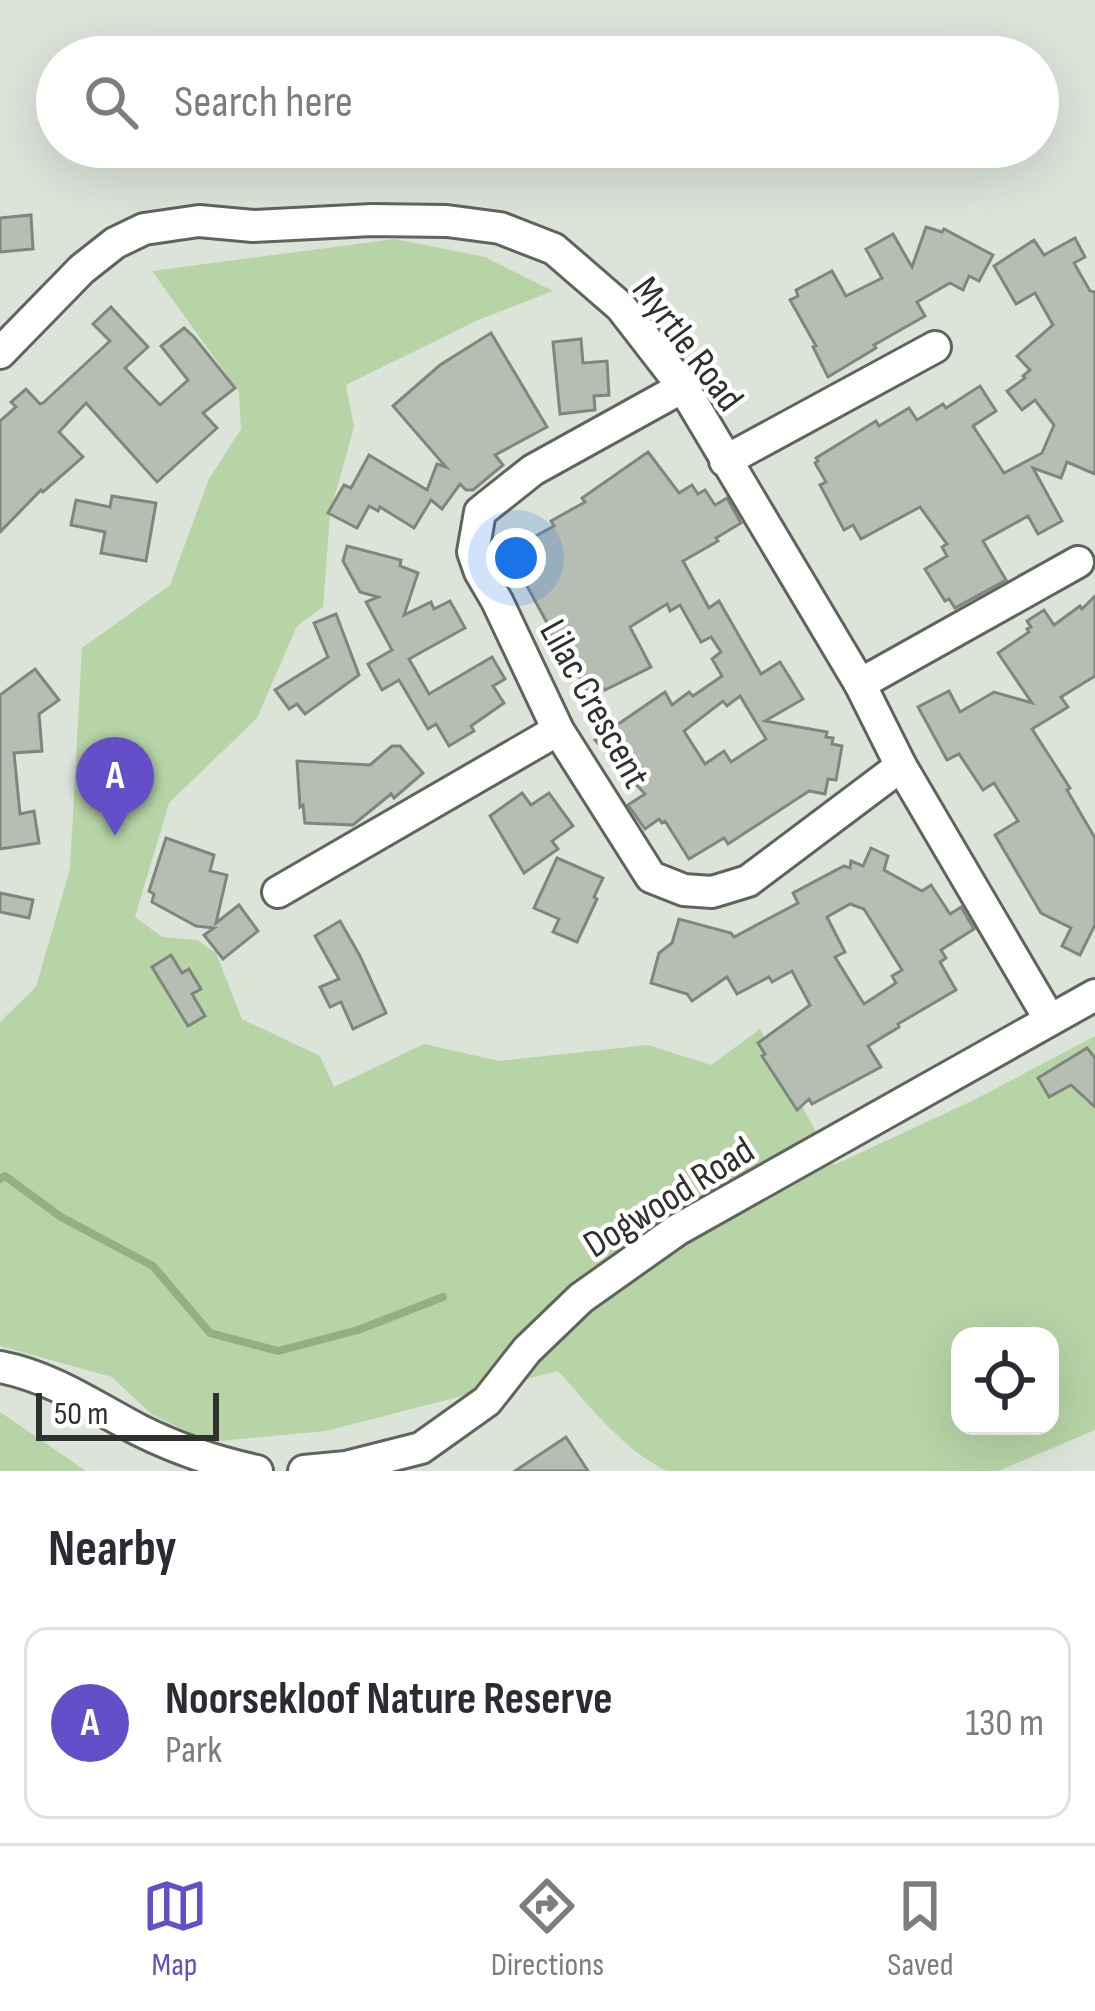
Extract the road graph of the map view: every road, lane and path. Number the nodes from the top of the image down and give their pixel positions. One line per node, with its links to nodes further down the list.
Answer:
1 (935, 347): 4 (street, Myrtle Road)
2 (0, 353): 3 (street, Myrtle Road)
3 (683, 387): 4 (street, Myrtle Road); 7 (street, Lilac Crescent)
4 (725, 461): 6 (street, Myrtle Road)
5 (1078, 562): 6 (street)
6 (860, 684): 8 (street, Myrtle Road)
7 (558, 730): 8 (street, Lilac Crescent); 9 (street)
8 (901, 766): 11 (street, Myrtle Road)
9 (278, 892)
10 (1095, 995): 11 (street, Dogwood Road)
11 (1049, 1020): 13 (street, Dogwood Road)
12 (0, 1367): 14 (street)
13 (426, 1460): 15 (street, Dogwood Road)
14 (257, 1471)
15 (304, 1471)

